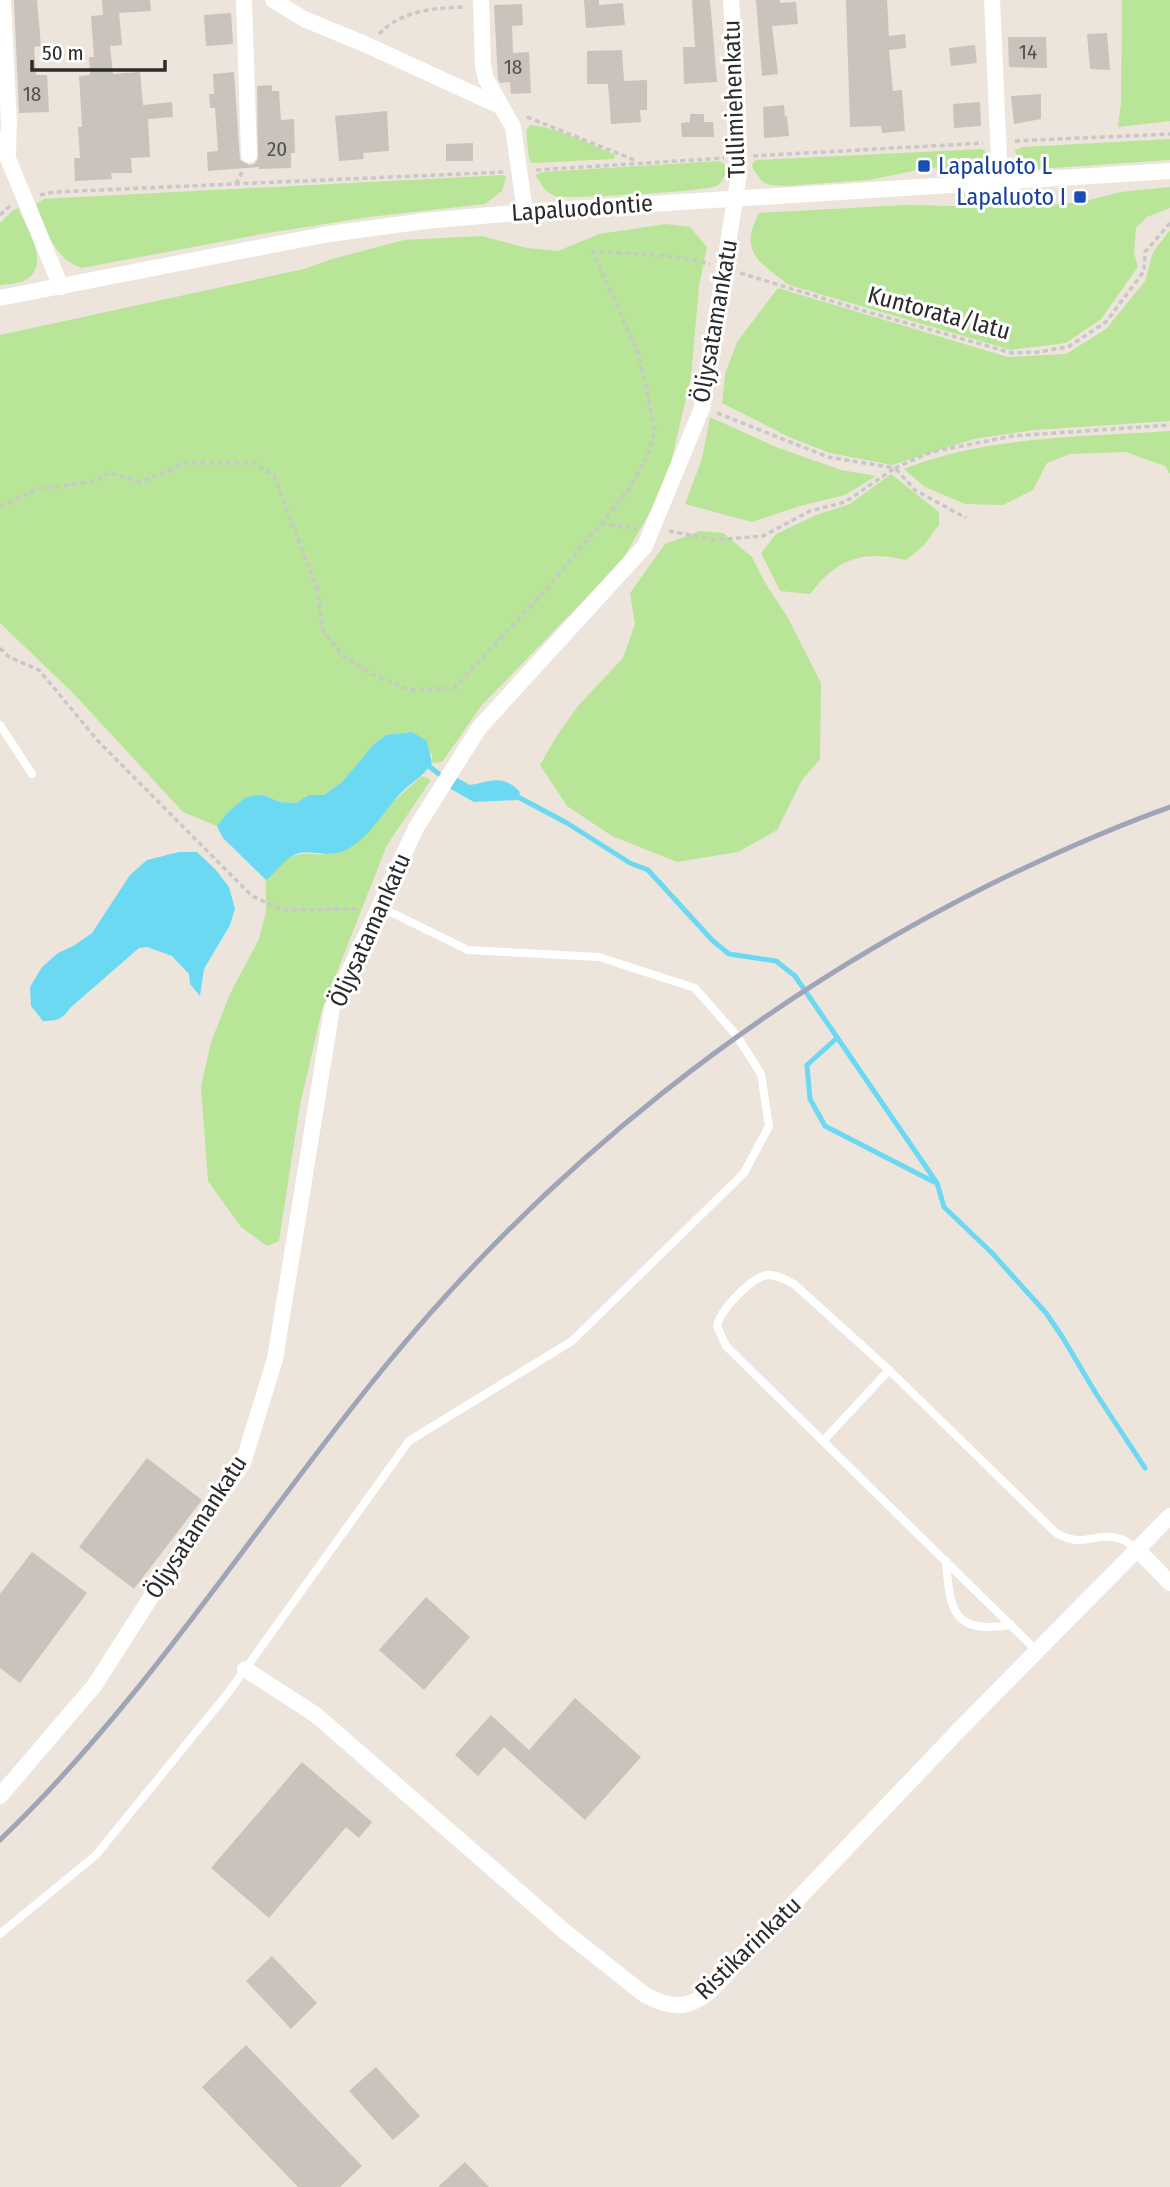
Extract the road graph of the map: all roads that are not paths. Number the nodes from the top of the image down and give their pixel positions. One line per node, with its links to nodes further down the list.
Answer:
1 (3, 0): 10 (street)
2 (244, 0): 9 (street)
3 (272, 0): 7 (street)
4 (731, 0): 13 (street, Tullimiehenkatu)
5 (992, 0): 12 (street)
6 (481, 3): 7 (street)
7 (502, 107): 14 (street)
8 (0, 139): 10 (street)
9 (248, 155)
10 (4, 162): 15 (street)
11 (1170, 171): 12 (street, Lapaluodontie)
12 (1000, 182): 13 (street, Lapaluodontie)
13 (736, 198): 14 (street, Lapaluodontie); 19 (street, Öljysatamankatu)
14 (524, 212): 15 (street, Lapaluodontie)
15 (61, 287): 16 (street, Lapaluodontie)
16 (0, 298)
17 (0, 725): 18 (lane)
18 (32, 774)
19 (380, 907): 28 (lane); 29 (street, Öljysatamankatu)
20 (889, 1370): 21 (lane); 21 (lane); 23 (lane)
21 (823, 1441): 24 (lane)
22 (1170, 1517): 23 (street, Ristikarinkatu)
23 (1137, 1549): 25 (street); 27 (street, Ristikarinkatu)
24 (946, 1561): 26 (lane); 26 (lane)
25 (1170, 1583)
26 (1011, 1625): 27 (lane)
27 (1037, 1651): 28 (street, Ristikarinkatu)
28 (245, 1669): 30 (lane)
29 (0, 1796)
30 (0, 1934)

